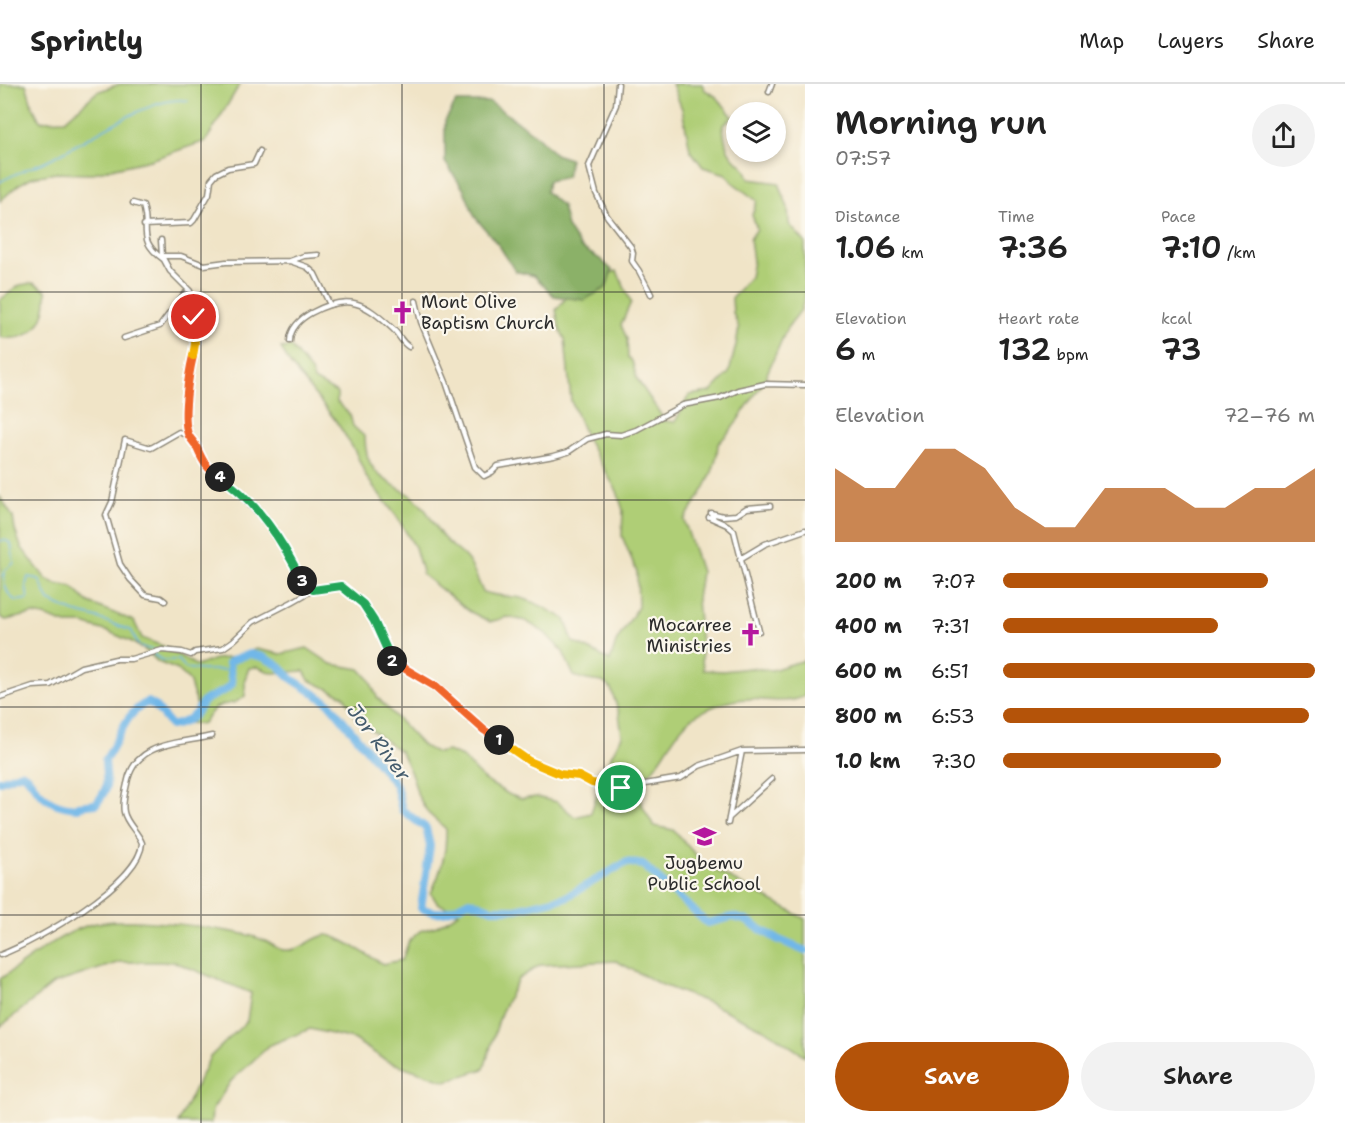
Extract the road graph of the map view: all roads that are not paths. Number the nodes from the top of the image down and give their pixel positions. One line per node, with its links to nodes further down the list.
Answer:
1 (618, 84): 13 (street)
2 (772, 84): 3 (street)
3 (770, 92)
4 (260, 151): 6 (street)
5 (133, 203): 6 (street)
6 (144, 225): 10 (street)
7 (161, 240): 9 (street)
8 (318, 255): 11 (street)
9 (162, 256): 10 (street); 11 (street)
10 (165, 261): 12 (street)
11 (290, 261): 15 (street)
12 (190, 291): 16 (street); 20 (street)
13 (651, 294)
14 (416, 300): 19 (street)
15 (330, 305): 17 (street); 18 (street)
16 (124, 338)
17 (290, 342)
18 (409, 347)
19 (805, 386)
20 (189, 436): 24 (street); 25 (street)
21 (770, 506): 23 (street)
22 (805, 530): 23 (street)
23 (740, 559): 26 (street)
24 (313, 590): 27 (street); 30 (street)
25 (165, 601)
26 (759, 632)
27 (0, 697)
28 (212, 736): 32 (street)
29 (805, 750): 30 (street)
30 (742, 752): 31 (street)
31 (772, 779)
32 (0, 955)

